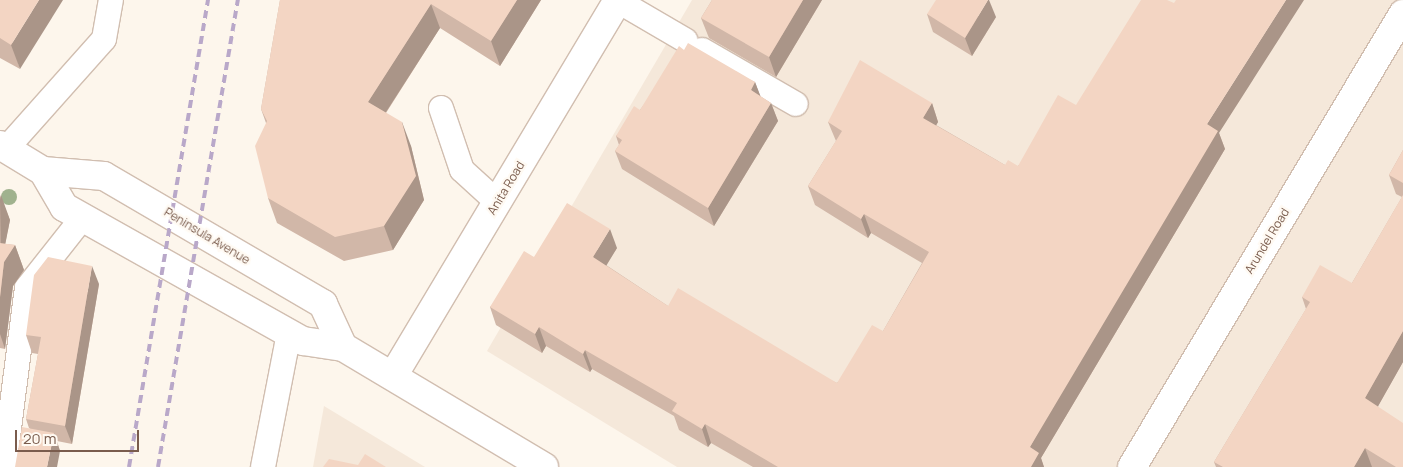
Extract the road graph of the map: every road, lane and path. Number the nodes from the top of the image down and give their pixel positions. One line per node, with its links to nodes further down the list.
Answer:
1 (111, 0): 6 (lane)
2 (618, 0): 4 (lane); 8 (main road, Anita Road)
3 (1403, 14): 16 (main road, Arundel Road)
4 (796, 104)
5 (441, 108): 8 (lane)
6 (3, 147): 7 (main road, Peninsula Avenue)
7 (43, 171): 9 (main road, Peninsula Avenue); 11 (main road, Peninsula Avenue)
8 (497, 202): 12 (main road, Anita Road)
9 (83, 218): 10 (main road, Peninsula Avenue); 13 (lane)
10 (289, 333): 11 (main road, Peninsula Avenue); 14 (lane)
11 (343, 347): 12 (main road, Peninsula Avenue)
12 (393, 376): 15 (main road, Peninsula Avenue)
13 (4, 467)
14 (263, 467)
15 (544, 467)
16 (1132, 467)

